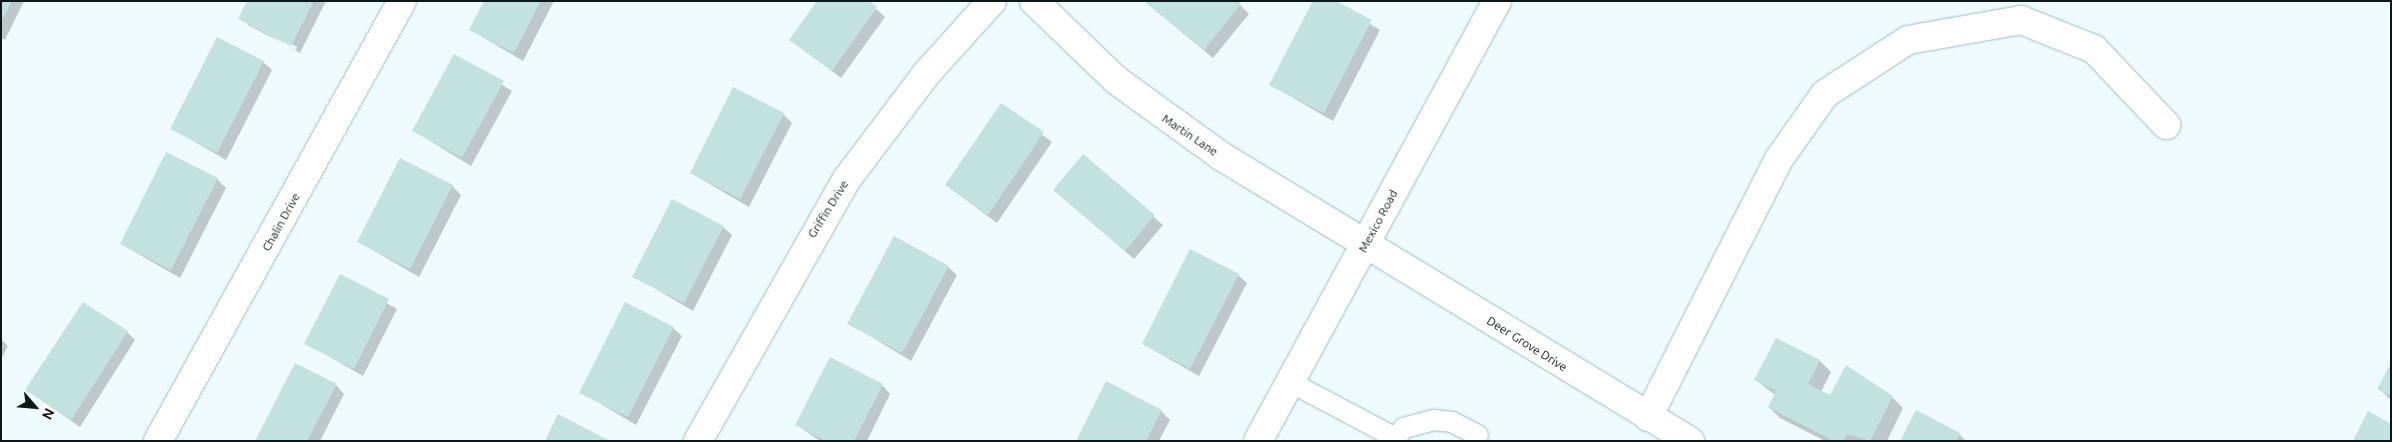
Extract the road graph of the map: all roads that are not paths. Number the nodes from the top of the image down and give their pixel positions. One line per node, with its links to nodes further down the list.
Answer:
1 (402, 1): 11 (street, Chalin Drive)
2 (992, 1): 12 (street, Griffin Drive)
3 (1034, 1): 6 (street, Martin Lane)
4 (1496, 1): 6 (street, Mexico Road)
5 (2166, 125): 8 (street)
6 (1366, 243): 7 (street, Mexico Road); 8 (street, Deer Grove Drive)
7 (1290, 382): 10 (lane); 13 (street, Mexico Road)
8 (1648, 417): 14 (street, Deer Grove Drive)
9 (1478, 435): 10 (lane)
10 (1394, 439)
11 (158, 441)
12 (698, 441)
13 (1258, 441)
14 (1690, 441)

